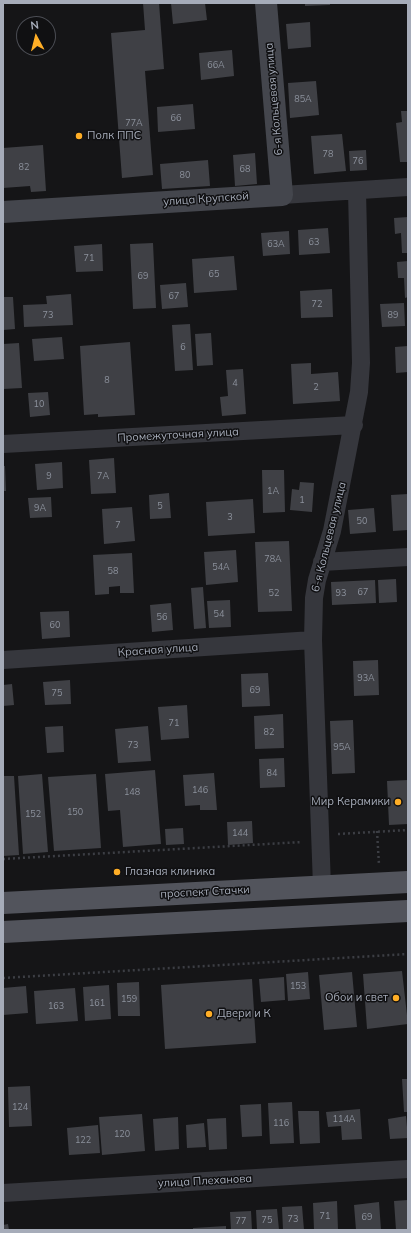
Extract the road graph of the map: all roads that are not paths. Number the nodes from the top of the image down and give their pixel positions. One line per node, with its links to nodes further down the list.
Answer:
1 (266, 3): 4 (street, 6-я Кольцевая улица)
2 (408, 187): 3 (street, улица Крупской)
3 (358, 190): 4 (street, улица Крупской); 6 (street, 6-я Кольцевая улица)
4 (282, 195): 5 (street, улица Крупской)
5 (3, 212)
6 (354, 426): 7 (street, Промежуточная улица); 9 (street, 6-я Кольцевая улица)
7 (3, 444)
8 (408, 558): 9 (street)
9 (322, 562): 10 (street, 6-я Кольцевая улица)
10 (313, 640): 11 (street, Красная улица); 13 (street, 6-я Кольцевая улица)
11 (3, 660)
12 (408, 882): 13 (main road, проспект Стачки)
13 (322, 886): 14 (main road, проспект Стачки)
14 (3, 903)
15 (408, 911): 16 (main road)
16 (3, 932)
17 (408, 1170): 18 (street, улица Плеханова)
18 (3, 1193)

